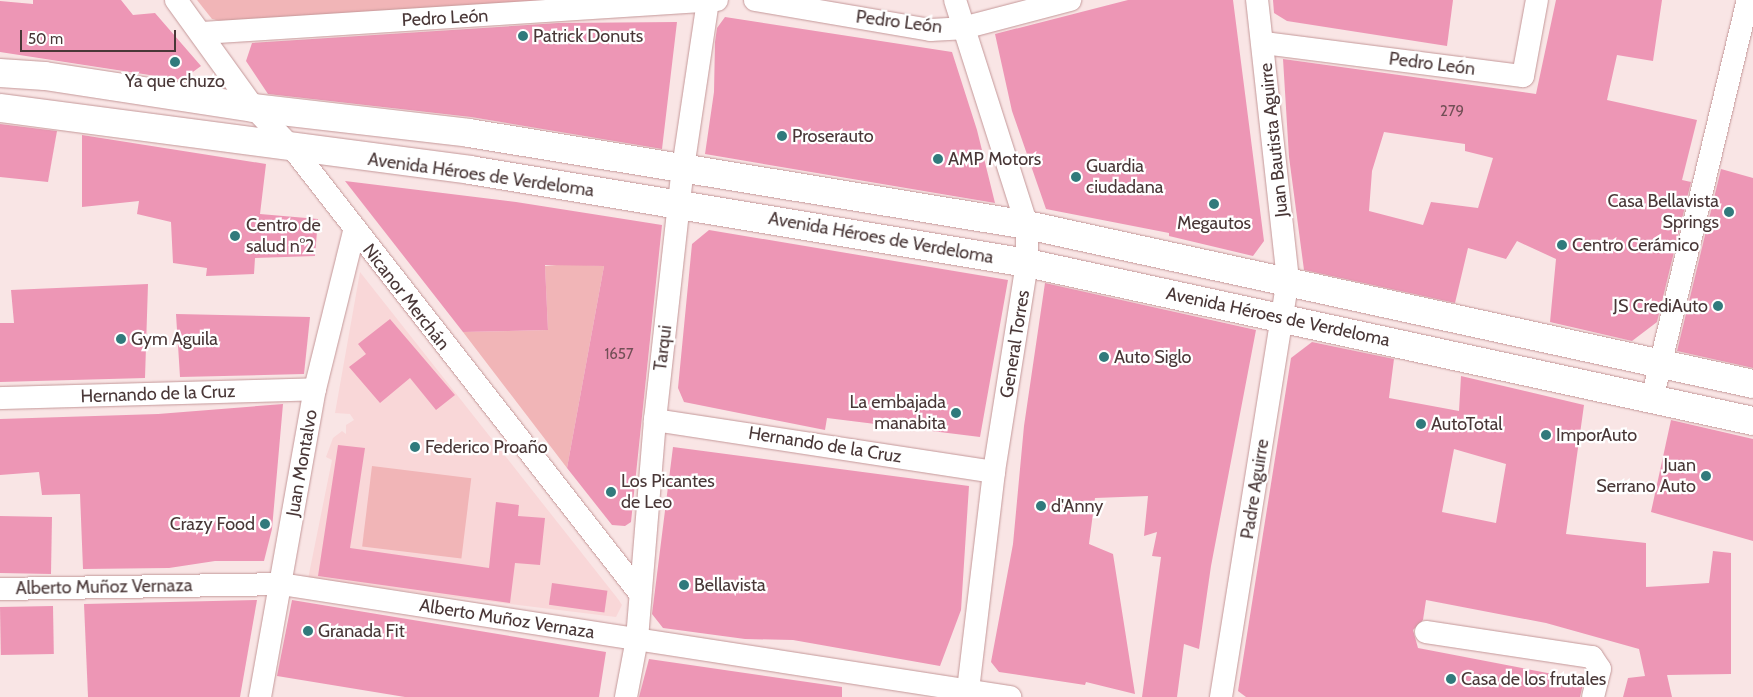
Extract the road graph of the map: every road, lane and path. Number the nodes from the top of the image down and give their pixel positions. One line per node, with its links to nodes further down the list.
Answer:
1 (176, 0): 10 (street, Nicanor Merchán)
2 (755, 0): 9 (street, Pedro León)
3 (955, 0): 9 (street, General Torres)
4 (1070, 0): 9 (street, Pedro León)
5 (1258, 0): 11 (street, Juan Bautista Aguirre)
6 (1538, 0): 11 (street, Pedro León)
7 (1748, 0): 23 (street)
8 (711, 1): 10 (street, Pedro León); 16 (street, Tarqui)
9 (963, 28): 18 (street, General Torres)
10 (202, 33): 14 (street, Nicanor Merchán)
11 (1264, 43): 21 (street, Juan Bautista Aguirre)
12 (0, 74): 14 (main road, Avenida Héroes de Verdeloma)
13 (0, 108): 15 (main road, Avenida Héroes de Verdeloma)
14 (254, 108): 15 (street, Nicanor Merchán); 16 (main road, Avenida Héroes de Verdeloma)
15 (294, 150): 17 (main road, Avenida Héroes de Verdeloma); 19 (street, Nicanor Merchán)
16 (683, 168): 17 (street, Tarqui); 18 (main road, Avenida Héroes de Verdeloma)
17 (680, 205): 20 (main road, Avenida Héroes de Verdeloma); 28 (street, Tarqui)
18 (1027, 225): 20 (street, General Torres); 21 (main road, Avenida Héroes de Verdeloma)
19 (354, 231): 25 (street, Juan Montalvo); 33 (street, Nicanor Merchán)
20 (1028, 263): 22 (main road, Avenida Héroes de Verdeloma); 30 (street, General Torres)
21 (1288, 280): 22 (street, Padre Aguirre); 23 (main road, Avenida Héroes de Verdeloma)
22 (1282, 318): 27 (main road, Avenida Héroes de Verdeloma); 40 (street, Padre Aguirre)
23 (1659, 363): 24 (main road, Avenida Héroes de Verdeloma); 27 (street)
24 (1753, 384)
25 (315, 389): 26 (street, Hernando de la Cruz); 31 (street, Juan Montalvo)
26 (0, 398)
27 (1652, 399): 29 (main road, Avenida Héroes de Verdeloma)
28 (655, 420): 30 (street, Hernando de la Cruz); 33 (street, Tarqui)
29 (1753, 421)
30 (994, 472): 36 (street, General Torres)
31 (281, 584): 32 (street, Alberto Muñoz Vernaza); 35 (street, Alberto Muñoz Vernaza); 37 (street, Juan Montalvo)
32 (0, 589)
33 (638, 592): 35 (street, Tarqui)
34 (1426, 632): 41 (street)
35 (637, 639): 36 (street, Alberto Muñoz Vernaza); 38 (street, Tarqui)
36 (967, 694): 39 (street, Alberto Muñoz Vernaza)
37 (260, 697)
38 (626, 697)
39 (1010, 697)
40 (1221, 697)
41 (1593, 697)

